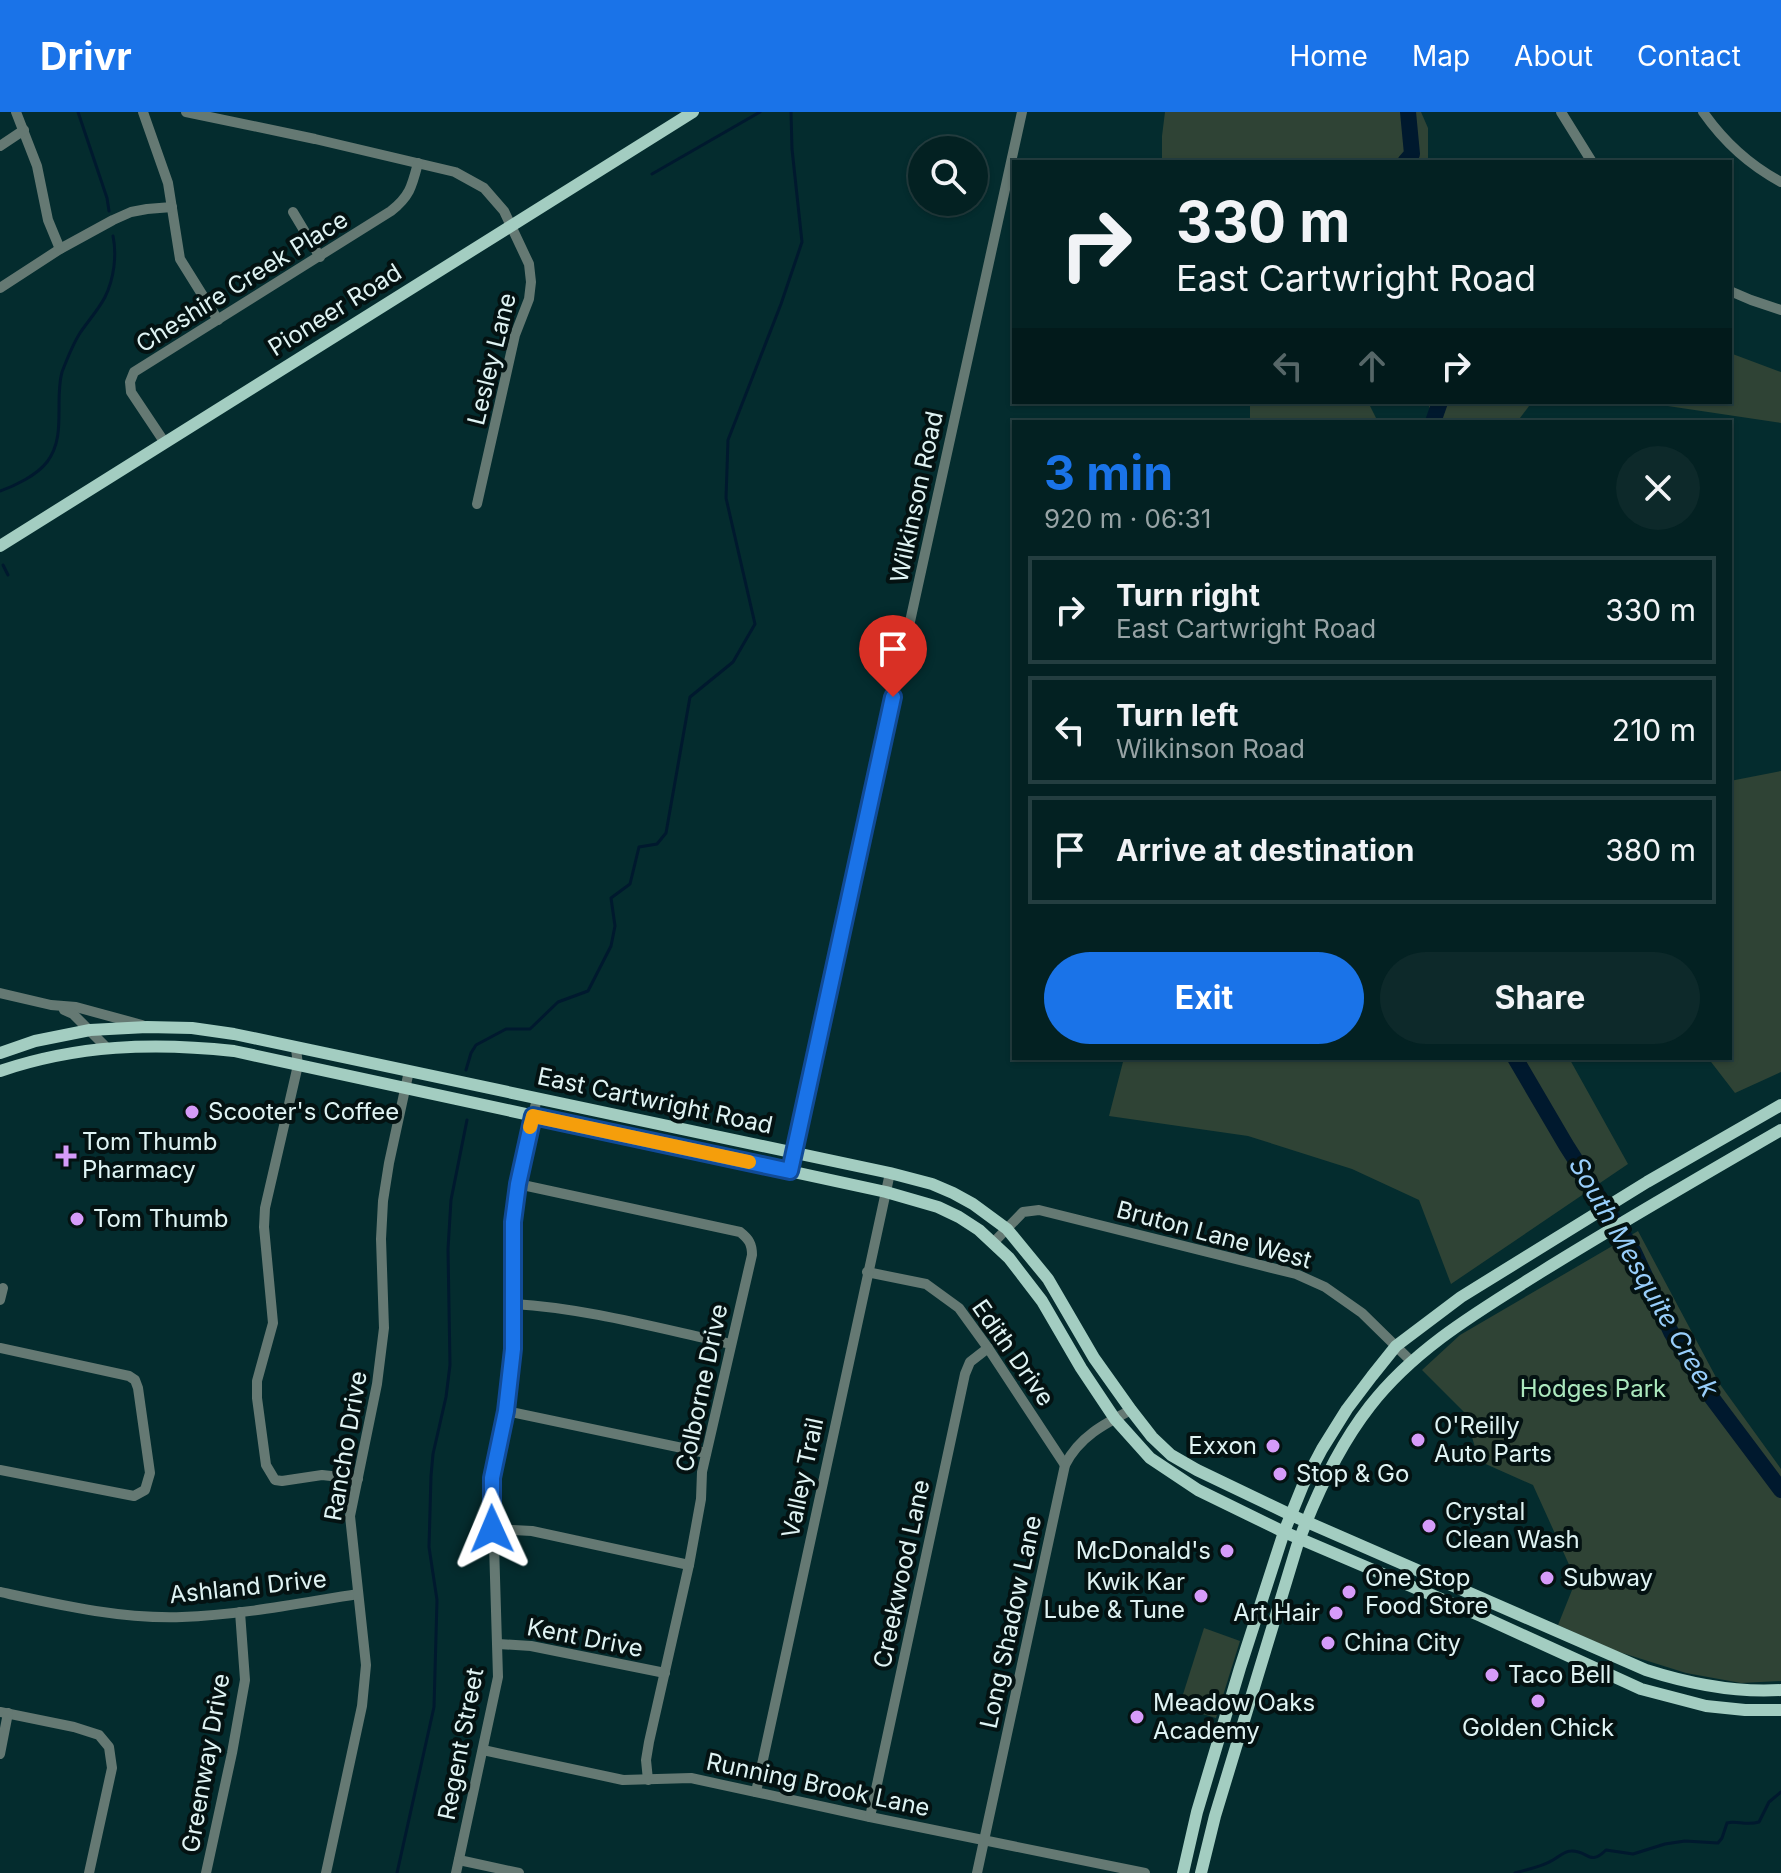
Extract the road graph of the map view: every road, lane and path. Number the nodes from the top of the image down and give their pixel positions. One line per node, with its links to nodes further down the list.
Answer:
1 (16, 112): 8 (street)
2 (143, 112): 13 (street)
3 (186, 112): 11 (street, Lesley Lane)
4 (1022, 112): 42 (street, Wilkinson Road)
5 (1561, 112): 10 (street)
6 (1703, 112): 12 (street)
7 (685, 114): 15 (main road, Pioneer Road)
8 (24, 130): 9 (street); 16 (street)
9 (0, 146)
10 (1591, 160)
11 (418, 163): 15 (street, Lesley Lane); 17 (street, Cheshire Creek Place)
12 (1781, 182)
13 (172, 207): 16 (street); 21 (street)
14 (293, 212): 17 (street)
15 (511, 227): 22 (main road, Pioneer Road); 23 (street, Lesley Lane)
16 (60, 249): 18 (street)
17 (320, 257): 21 (street, Cheshire Creek Place)
18 (0, 288)
19 (1732, 292): 20 (street)
20 (1781, 310)
21 (218, 320): 22 (street, Cheshire Creek Place)
22 (165, 443): 24 (main road, Pioneer Road)
23 (477, 504)
24 (0, 546)
25 (0, 993): 26 (street)
26 (51, 1005): 27 (street); 29 (street)
27 (147, 1027): 28 (main road, East Cartwright Road); 29 (main road, East Cartwright Road)
28 (168, 1027): 30 (main road); 32 (main road, East Cartwright Road)
29 (90, 1030): 31 (street); 33 (main road, East Cartwright Road)
30 (167, 1046): 31 (main road, East Cartwright Road); 34 (main road, East Cartwright Road)
31 (108, 1049): 35 (main road, East Cartwright Road)
32 (296, 1049): 34 (street); 36 (main road, East Cartwright Road)
33 (0, 1053)
34 (298, 1065): 37 (main road, East Cartwright Road); 62 (street)
35 (0, 1071)
36 (409, 1071): 37 (street, Rancho Drive); 38 (main road, East Cartwright Road)
37 (405, 1088): 40 (main road, East Cartwright Road); 62 (street, Rancho Drive)
38 (537, 1098): 40 (street, Regent Street); 42 (main road, East Cartwright Road)
39 (1781, 1105): 52 (main road)
40 (533, 1116): 43 (main road, East Cartwright Road); 45 (street, Regent Street)
41 (1781, 1130): 55 (main road)
42 (794, 1152): 43 (street, Wilkinson Road); 44 (main road, East Cartwright Road)
43 (790, 1171): 46 (main road, East Cartwright Road)
44 (890, 1173): 46 (street, Valley Trail); 47 (main road, East Cartwright Road)
45 (518, 1184): 50 (street, Regent Street); 51 (street, Colborne Drive)
46 (886, 1192): 48 (main road, East Cartwright Road); 49 (street, Valley Trail)
47 (1007, 1229): 48 (street, Bruton Lane West); 52 (street, Bruton Lane West); 56 (main road, East Cartwright Road)
48 (993, 1243): 58 (main road, East Cartwright Road)
49 (867, 1272): 54 (street, Edith Drive); 86 (street, Valley Trail)
50 (514, 1304): 51 (street); 57 (street, Regent Street)
51 (731, 1344): 59 (street, Colborne Drive)
52 (1396, 1346): 55 (street, Bruton Lane West); 63 (main road)
53 (0, 1348): 61 (street)
54 (988, 1348): 60 (street, Edith Drive); 87 (street, Creekwood Lane)
55 (1411, 1361): 64 (main road)
56 (1131, 1410): 58 (street, Long Shadow Lane); 63 (main road, East Cartwright Road)
57 (506, 1411): 59 (street); 65 (street, Regent Street)
58 (1115, 1419): 60 (street, Long Shadow Lane); 66 (main road, East Cartwright Road)
59 (706, 1453): 68 (street, Colborne Drive)
60 (1065, 1465): 88 (street, Long Shadow Lane)
61 (0, 1470)
62 (358, 1479): 70 (street, Rancho Drive)
63 (1291, 1515): 64 (main road, East Cartwright Road); 66 (main road)
64 (1306, 1521): 67 (main road); 71 (main road, East Cartwright Road)
65 (492, 1529): 68 (street); 75 (street, Regent Street)
66 (1284, 1532): 67 (main road, East Cartwright Road); 74 (main road)
67 (1300, 1539): 73 (main road, East Cartwright Road); 78 (main road)
68 (689, 1565): 77 (street, Colborne Drive)
69 (0, 1592): 72 (street, Ashland Drive)
70 (358, 1594): 72 (street, Ashland Drive); 92 (street, Rancho Drive)
71 (1487, 1601): 73 (main road); 76 (main road, East Cartwright Road)
72 (240, 1612): 91 (street, Greenway Drive)
73 (1481, 1616): 79 (main road, East Cartwright Road)
74 (1252, 1634): 78 (main road); 97 (main road)
75 (498, 1644): 77 (street, Kent Drive); 83 (street, Regent Street)
76 (1646, 1670): 79 (main road); 80 (main road, East Cartwright Road)
77 (665, 1673): 85 (street, Colborne Drive)
78 (1252, 1689): 98 (main road)
79 (1641, 1689): 81 (main road, East Cartwright Road)
80 (1781, 1690)
81 (1781, 1710)
82 (4, 1712): 84 (street); 90 (street)
83 (483, 1750): 85 (street, Running Brook Lane); 89 (street, Regent Street)
84 (0, 1754)
85 (648, 1780): 86 (street, Running Brook Lane)
86 (756, 1792): 87 (street, Running Brook Lane)
87 (870, 1817): 88 (street, Running Brook Lane)
88 (984, 1840): 95 (street, Long Shadow Lane); 96 (street, Running Brook Lane)
89 (459, 1860): 93 (street, Regent Street); 94 (street)
90 (89, 1873)
91 (206, 1873)
92 (326, 1873)
93 (456, 1873)
94 (519, 1873)
95 (977, 1873)
96 (1145, 1873)
97 (1183, 1873)
98 (1201, 1873)

